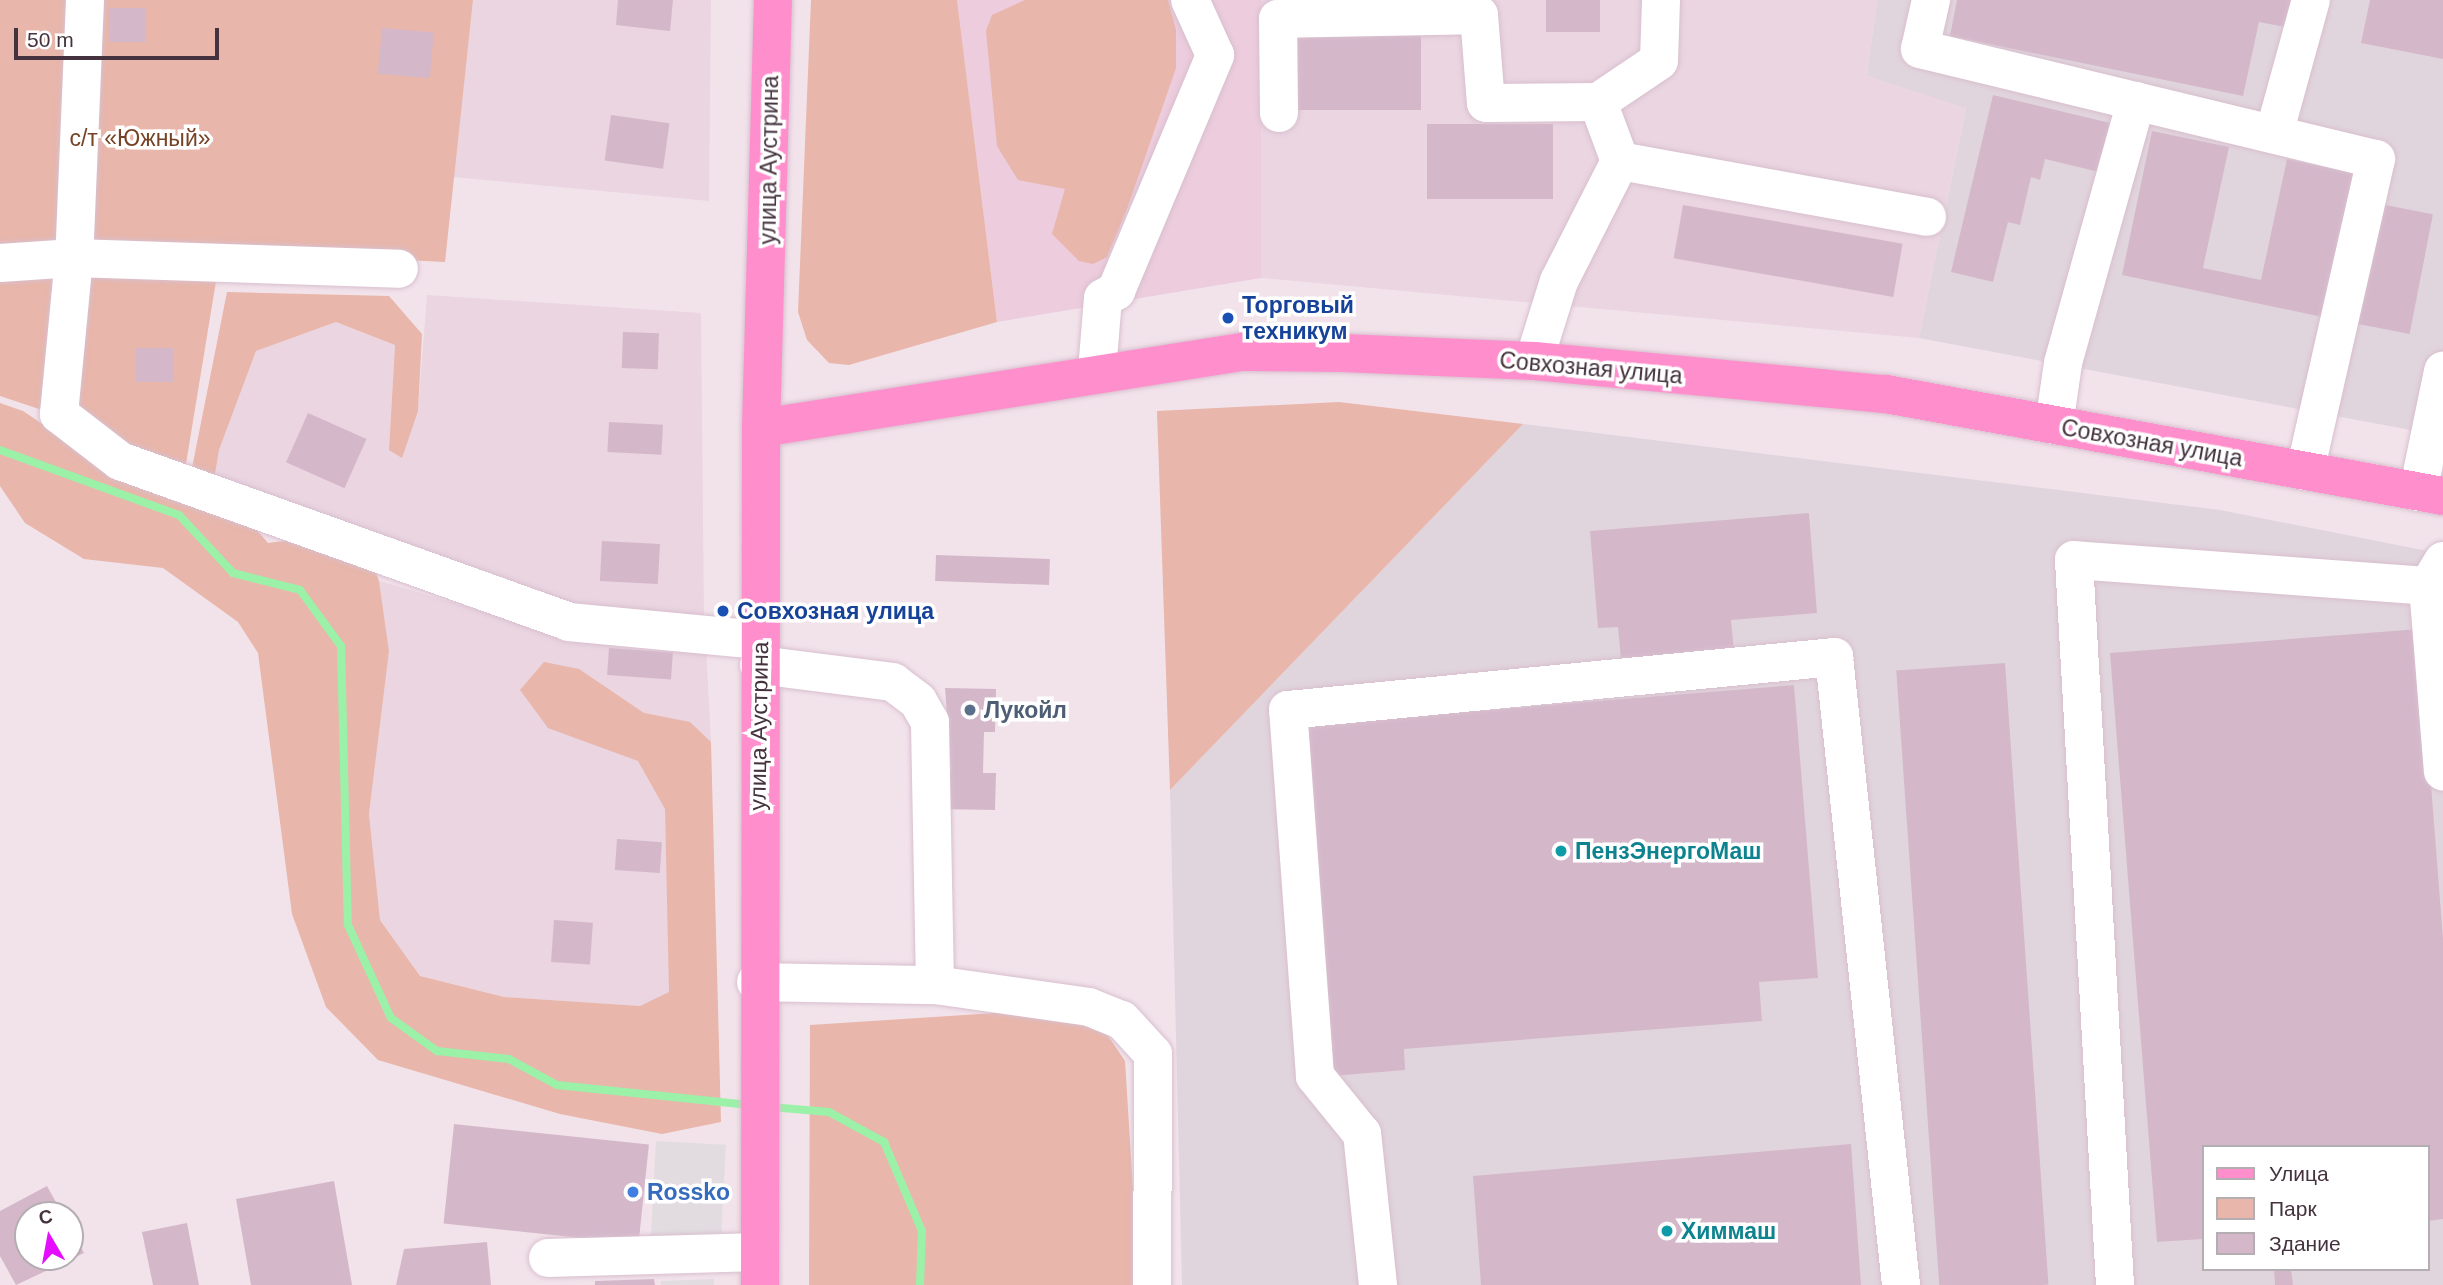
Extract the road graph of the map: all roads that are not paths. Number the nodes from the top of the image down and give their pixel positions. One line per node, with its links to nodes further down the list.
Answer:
1 (85, 0): 13 (lane)
2 (773, 0): 20 (main road, улица Аустрина)
3 (1190, 0): 17 (lane)
4 (1661, 0): 8 (lane)
5 (1931, 0): 7 (lane)
6 (2311, 0): 10 (lane)
7 (2136, 101): 10 (lane); 19 (lane)
8 (1598, 102): 9 (lane); 11 (lane)
9 (1279, 113)
10 (2274, 134): 21 (lane)
11 (1620, 161): 12 (lane); 16 (lane)
12 (1927, 217)
13 (74, 258): 14 (lane); 15 (lane); 24 (lane)
14 (0, 263)
15 (399, 269)
16 (1534, 361): 17 (main road, Совхозная улица); 19 (main road, Совхозная улица)
17 (1097, 371): 20 (main road, Совхозная улица)
18 (2443, 371): 22 (lane, Совхозная улица)
19 (2054, 425): 21 (main road, Совхозная улица)
20 (761, 428): 24 (main road, улица Аустрина)
21 (2305, 471): 22 (main road, Совхозная улица)
22 (2430, 494)
23 (2435, 574): 25 (lane); 33 (lane)
24 (759, 652): 26 (main road, улица Аустрина); 27 (lane)
25 (2443, 771)
26 (756, 982): 27 (lane); 29 (main road, улица Аустрина)
27 (934, 985): 30 (lane)
28 (548, 1258): 29 (lane)
29 (759, 1269)
30 (1152, 1285)
31 (1378, 1285): 32 (lane)
32 (1901, 1285)
33 (2115, 1285)

